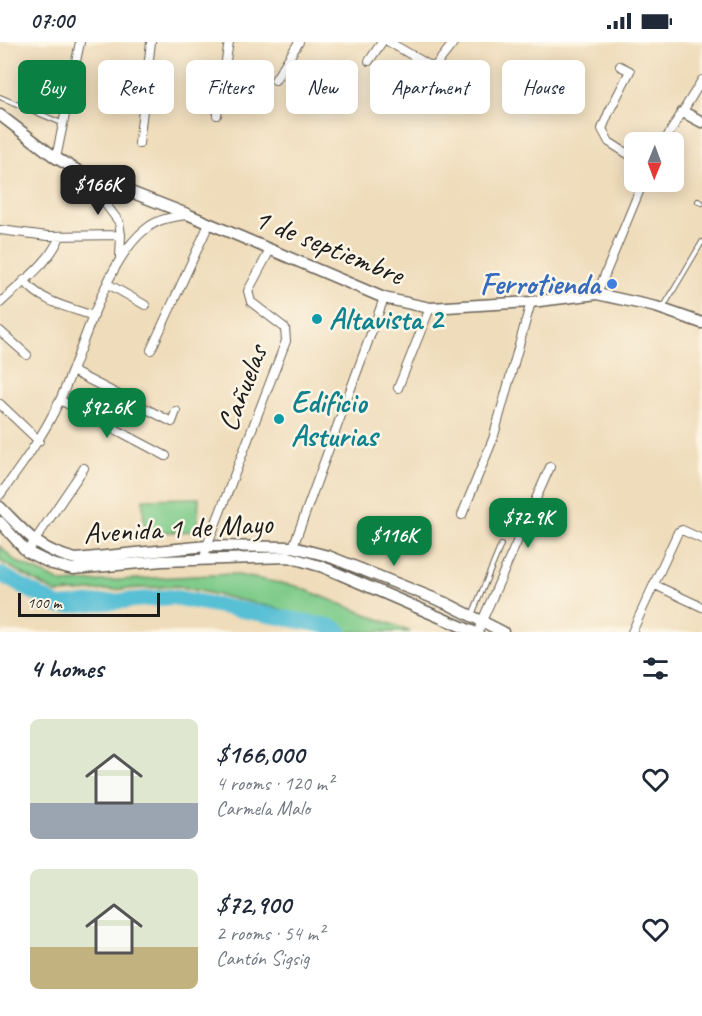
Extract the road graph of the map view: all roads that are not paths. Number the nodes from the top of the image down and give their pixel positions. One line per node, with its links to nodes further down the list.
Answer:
1 (80, 42): 19 (street)
2 (151, 42): 21 (street)
3 (230, 42): 17 (street)
4 (299, 42): 12 (street)
5 (382, 42): 10 (street)
6 (389, 42): 8 (street)
7 (454, 42): 9 (street)
8 (420, 60)
9 (440, 60)
10 (369, 62)
11 (620, 66): 22 (street)
12 (275, 80)
13 (702, 80): 15 (street)
14 (0, 97): 19 (lane)
15 (682, 112): 18 (main road); 20 (street)
16 (0, 115): 23 (main road, 1 de septiembre)
17 (217, 115)
18 (702, 122)
19 (65, 124): 23 (street)
20 (670, 132)
21 (139, 144)
22 (624, 152)
23 (56, 158): 24 (main road, 1 de septiembre)
24 (82, 173): 26 (main road, 1 de septiembre); 29 (street)
25 (639, 192): 36 (street)
26 (187, 214): 27 (main road, 1 de septiembre); 33 (street)
27 (208, 224): 32 (main road, 1 de septiembre); 46 (street)
28 (0, 230): 30 (street)
29 (121, 235): 30 (street); 33 (street)
30 (60, 236): 34 (street)
31 (702, 242): 42 (lane)
32 (270, 250): 37 (main road, 1 de septiembre); 65 (street, Cañuelas)
33 (120, 257): 35 (street)
34 (24, 280): 39 (street); 43 (street)
35 (108, 284): 40 (street); 43 (street)
36 (597, 294): 38 (main road, 1 de septiembre); 42 (main road, 1 de septiembre)
37 (384, 298): 41 (main road, 1 de septiembre); 66 (street)
38 (531, 302): 41 (main road, 1 de septiembre); 59 (street)
39 (0, 303)
40 (146, 305)
41 (430, 308): 49 (street)
42 (663, 309): 44 (main road, 1 de septiembre)
43 (94, 316): 48 (street)
44 (702, 323)
45 (0, 331): 47 (street)
46 (151, 350)
47 (27, 355)
48 (72, 371): 50 (street); 52 (street)
49 (398, 388)
50 (60, 400): 53 (street); 54 (street)
51 (0, 404): 53 (street)
52 (176, 411)
53 (39, 441): 57 (street)
54 (166, 456)
55 (550, 467): 72 (street)
56 (84, 468): 63 (street)
57 (0, 495)
58 (0, 507): 63 (main road, Avenida 1 de Mayo)
59 (462, 514)
60 (0, 522): 61 (main road, Avenida 1 de Mayo)
61 (5, 532): 67 (main road, Avenida 1 de Mayo)
62 (702, 539): 69 (street)
63 (34, 542): 65 (main road, Avenida 1 de Mayo); 67 (street)
64 (501, 545): 71 (lane)
65 (207, 546): 66 (main road, Avenida 1 de Mayo); 68 (street, Cañuelas)
66 (293, 547): 71 (main road, Avenida 1 de Mayo)
67 (27, 552): 68 (main road, Avenida 1 de Mayo)
68 (204, 559): 73 (main road, Avenida 1 de Mayo)
69 (655, 585): 70 (street); 75 (street)
70 (702, 607)
71 (472, 616): 72 (main road, Avenida 1 de Mayo)
72 (481, 626): 74 (main road, Avenida 1 de Mayo)
73 (474, 632)
74 (503, 632)
75 (632, 632)

